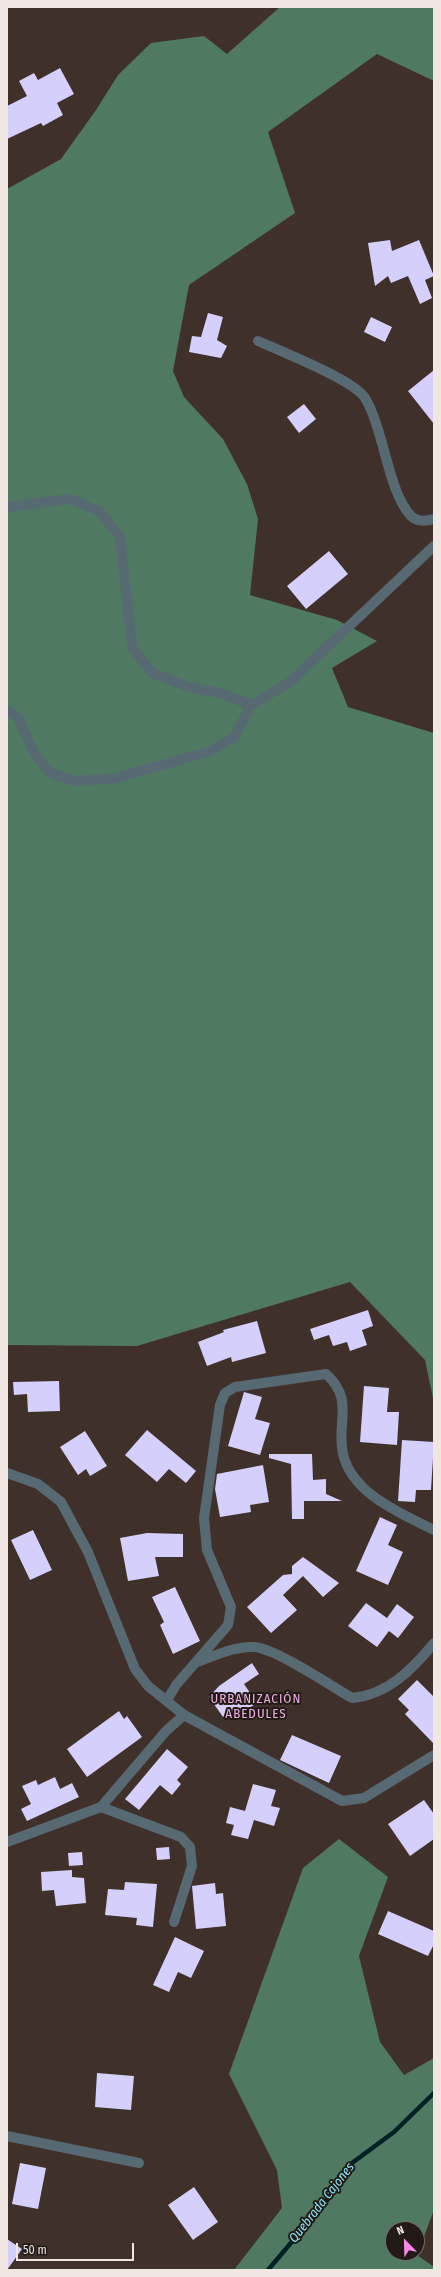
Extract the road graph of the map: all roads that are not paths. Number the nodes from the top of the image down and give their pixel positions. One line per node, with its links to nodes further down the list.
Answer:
1 (258, 341): 3 (street)
2 (7, 507): 5 (street)
3 (434, 520)
4 (434, 546): 5 (street)
5 (251, 705): 6 (street)
6 (7, 710)
7 (7, 1473): 11 (street)
8 (434, 1530): 10 (street)
9 (434, 1644): 10 (street)
10 (196, 1663): 11 (street)
11 (167, 1700): 12 (street)
12 (184, 1714): 13 (street); 14 (street)
13 (434, 1756)
14 (101, 1807): 15 (street); 16 (street)
15 (7, 1842)
16 (174, 1922)
17 (7, 2136): 18 (street)
18 (139, 2163)

